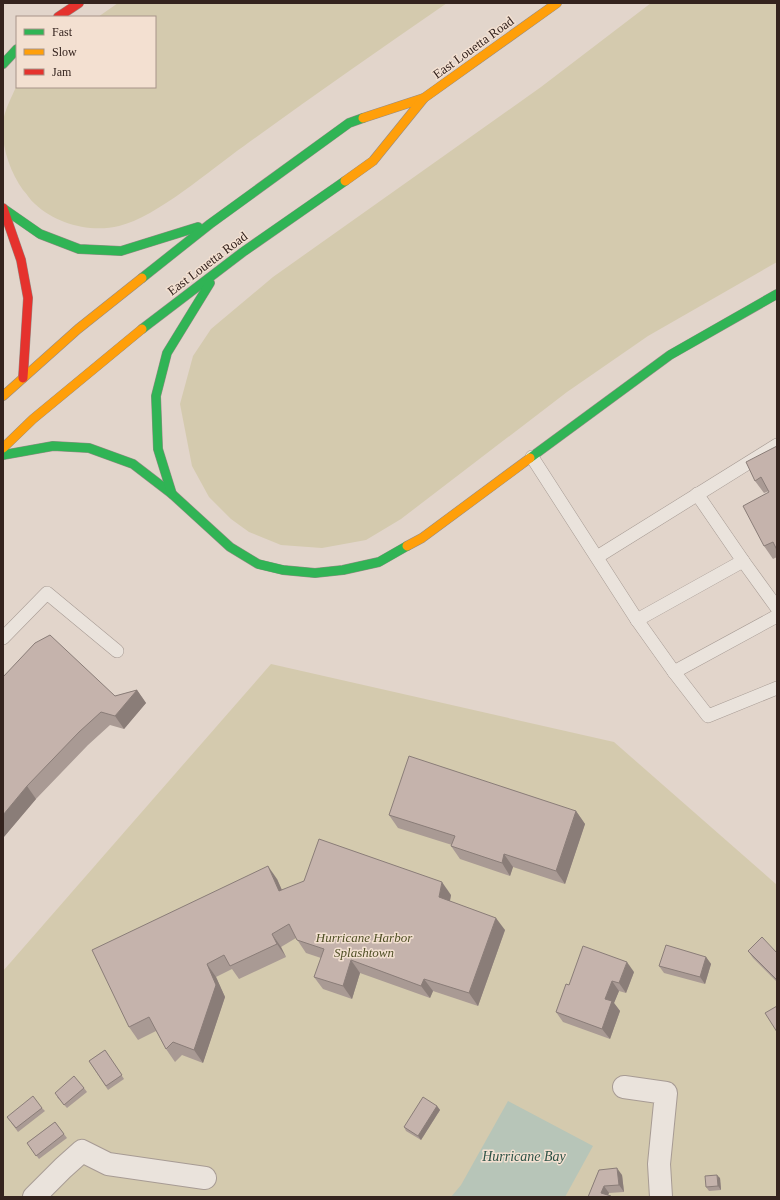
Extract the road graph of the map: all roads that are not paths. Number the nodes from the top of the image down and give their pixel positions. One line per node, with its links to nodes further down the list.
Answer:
1 (79, 3): 3 (main road)
2 (557, 3): 6 (main road, East Louetta Road)
3 (60, 16)
4 (16, 50): 5 (main road)
5 (3, 64)
6 (424, 98): 8 (main road, East Louetta Road); 9 (main road, East Louetta Road)
7 (3, 208): 8 (main road); 11 (main road)
8 (210, 224): 11 (main road, East Louetta Road)
9 (216, 272): 14 (main road, East Louetta Road); 17 (main road)
10 (777, 294): 16 (main road)
11 (22, 378): 12 (main road, East Louetta Road)
12 (3, 396)
13 (777, 446): 18 (lane)
14 (3, 448)
15 (3, 455): 17 (main road)
16 (532, 457): 17 (main road); 19 (lane)
17 (172, 494)
18 (698, 494): 19 (lane); 20 (lane)
19 (597, 557): 23 (lane)
20 (743, 561): 21 (lane); 23 (lane)
21 (777, 608)
22 (777, 616): 26 (lane)
23 (637, 620): 26 (lane)
24 (3, 638): 25 (lane)
25 (117, 651)
26 (674, 672): 27 (lane)
27 (777, 688)
28 (624, 1087): 31 (street)
29 (205, 1178): 30 (street)
30 (34, 1197)
31 (661, 1197)

